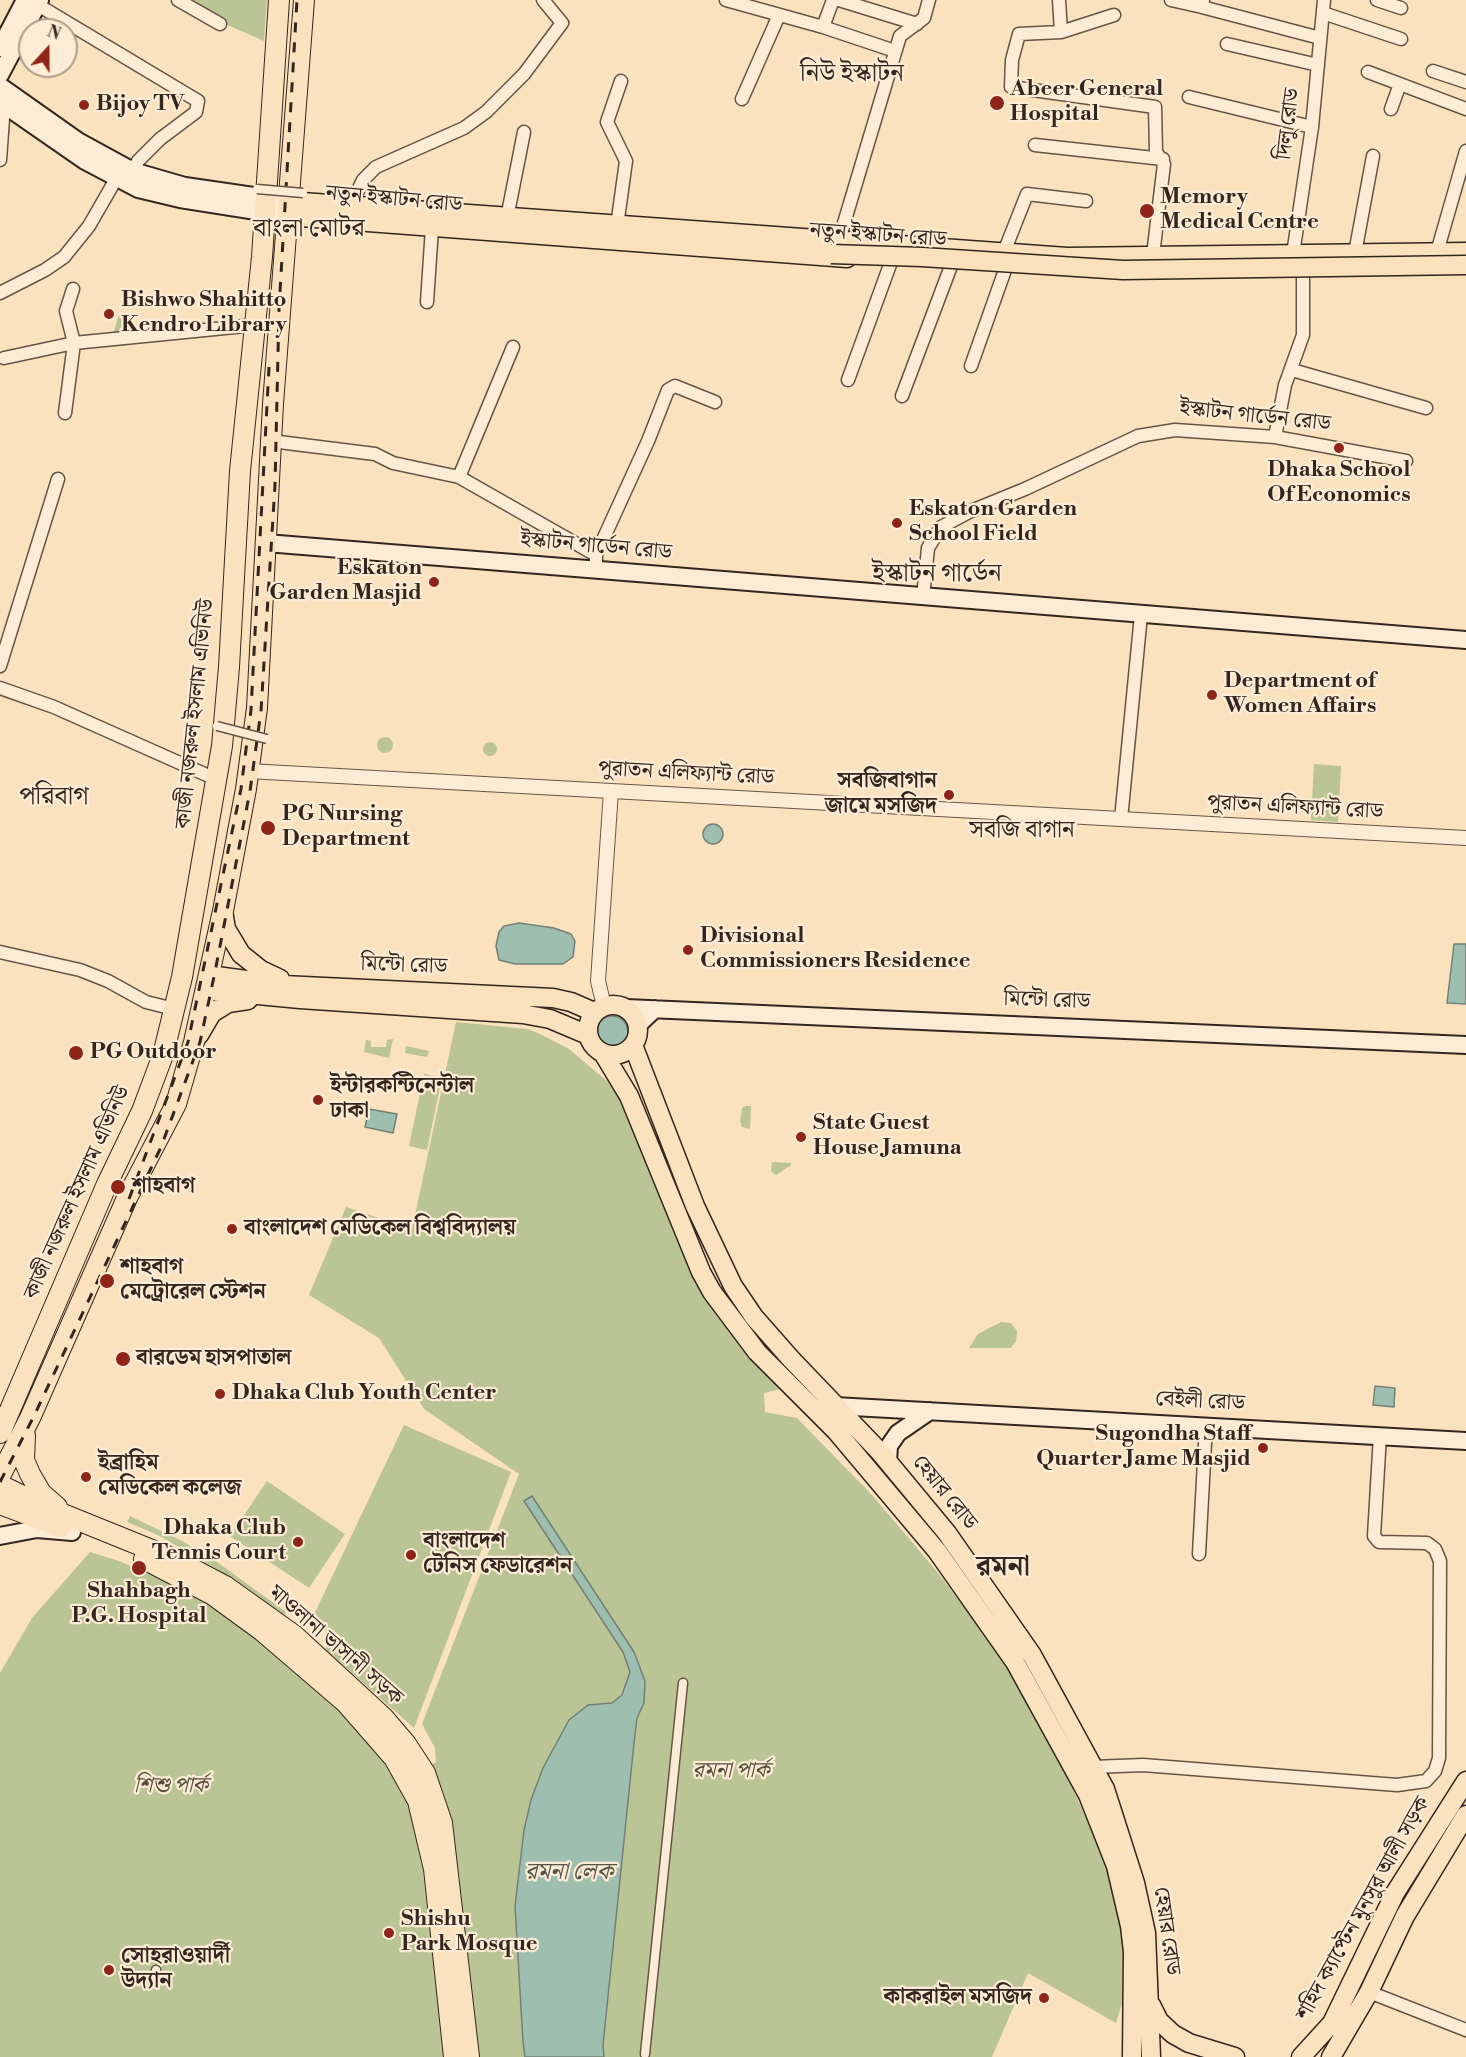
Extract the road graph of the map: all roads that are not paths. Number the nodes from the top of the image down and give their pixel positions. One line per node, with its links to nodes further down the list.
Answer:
1 (178, 0): 19 (street)
2 (279, 0): 50 (highway, কাজী নজরুল ইসলাম এভিনিউ)
3 (304, 0): 52 (highway, কাজী নজরুল ইসলাম এভিনিউ)
4 (543, 0): 53 (street)
5 (726, 0): 17 (street)
6 (833, 0): 21 (street)
7 (839, 0): 20 (street)
8 (929, 0): 20 (street)
9 (1059, 0): 22 (street)
10 (1171, 0): 14 (street)
11 (1324, 0): 16 (street, দিলু রোড)
12 (1377, 0): 15 (street)
13 (34, 2): 26 (main road); 31 (main road); 48 (street)
14 (1203, 3): 23 (street)
15 (1401, 8)
16 (1323, 13): 23 (street, দিলু রোড); 24 (street)
17 (779, 15): 21 (street); 37 (street)
18 (1114, 15): 22 (street)
19 (220, 24)
20 (917, 24): 27 (street)
21 (823, 27): 27 (street)
22 (1061, 32): 46 (street)
23 (1320, 38): 28 (street, দিলু রোড)
24 (1401, 39)
25 (1227, 44): 28 (street)
26 (0, 48)
27 (895, 51): 61 (street)
28 (1318, 65): 41 (street, দিলু রোড)
29 (1434, 71): 33 (street)
30 (1368, 72): 34 (street)
31 (0, 75)
32 (621, 81): 57 (street)
33 (1466, 82)
34 (1400, 84): 39 (street); 40 (street)
35 (0, 86): 48 (main road)
36 (1189, 98): 41 (street)
37 (742, 99)
38 (2, 104): 47 (street); 49 (main road)
39 (1391, 109)
40 (1466, 109)
41 (1312, 127): 65 (street, দিলু রোড)
42 (524, 132): 54 (street)
43 (1035, 145): 46 (street)
44 (1466, 151): 62 (street)
45 (1373, 156): 64 (street)
46 (1163, 159): 66 (street)
47 (0, 160)
48 (133, 171): 50 (main road)
49 (116, 179): 50 (main road); 79 (street)
50 (261, 200): 52 (main road); 81 (highway, কাজী নজরুল ইসলাম এভিনিউ)
51 (1086, 201): 69 (street)
52 (297, 206): 53 (main road, নতুন ইস্কাটন রোড); 55 (main road, নতুন ইস্কাটন রোড); 76 (highway, কাজী নজরুল ইসলাম এভিনিউ)
53 (350, 207): 56 (main road, নতুন ইস্কাটন রোড)
54 (507, 218): 56 (main road, নতুন ইস্কাটন রোড); 58 (main road, নতুন ইস্কাটন রোড)
55 (365, 223): 56 (main road, নতুন ইস্কাটন রোড); 76 (main road)
56 (426, 223): 58 (main road, নতুন ইস্কাটন রোড); 80 (street)
57 (617, 226): 58 (main road, নতুন ইস্কাটন রোড); 59 (main road, নতুন ইস্কাটন রোড)
58 (564, 230): 59 (main road, নতুন ইস্কাটন রোড)
59 (681, 238): 60 (main road, নতুন ইস্কাটন রোড)
60 (794, 246): 61 (main road, নতুন ইস্কাটন রোড); 61 (main road, নতুন ইস্কাটন রোড)
61 (828, 249): 69 (main road, নতুন ইস্কাটন রোড); 70 (main road, নতুন ইস্কাটন রোড); 72 (main road, bridge)
62 (1437, 252): 63 (main road, নতুন ইস্কাটন রোড); 64 (main road, নতুন ইস্কাটন রোড); 74 (main road)
63 (1466, 252)
64 (1355, 253): 65 (main road, নতুন ইস্কাটন রোড)
65 (1293, 254): 66 (main road, নতুন ইস্কাটন রোড)
66 (1153, 255): 67 (main road, নতুন ইস্কাটন রোড)
67 (1067, 257): 68 (main road); 71 (main road, নতুন ইস্কাটন রোড)
68 (1466, 257)
69 (1005, 261): 71 (main road, নতুন ইস্কাটন রোড); 73 (main road, নতুন ইস্কাটন রোড); 85 (street)
70 (891, 262): 73 (main road, নতুন ইস্কাটন রোড); 87 (street)
71 (1030, 263): 77 (main road, নতুন ইস্কাটন রোড)
72 (1466, 265)
73 (951, 266): 88 (street)
74 (1435, 272): 75 (main road, নতুন ইস্কাটন রোড); 77 (main road, নতুন ইস্কাটন রোড)
75 (1466, 272)
76 (285, 276): 93 (highway, কাজী নজরুল ইসলাম এভিনিউ)
77 (1303, 276): 86 (street)
78 (73, 289): 82 (street)
79 (0, 293)
80 (427, 302)
81 (255, 325): 82 (street); 107 (highway, কাজী নজরুল ইসলাম এভিনিউ)
82 (74, 343): 84 (street); 91 (street)
83 (513, 346): 95 (street)
84 (4, 358)
85 (971, 366)
86 (1292, 370): 90 (street); 92 (street)
87 (848, 380)
88 (902, 396)
89 (715, 402): 98 (street)
90 (1426, 408)
91 (64, 413)
92 (1275, 437): 94 (street, ইস্কাটন গার্ডেন রোড); 99 (street, ইস্কাটন গার্ডেন রোড)
93 (271, 441): 95 (street); 97 (highway, কাজী নজরুল ইসলাম এভিনিউ)
94 (1407, 461)
95 (459, 477): 98 (street)
96 (58, 479): 102 (street)
97 (266, 543): 98 (main road, ইস্কাটন গার্ডেন রোড); 106 (highway, কাজী নজরুল ইসলাম এভিনিউ)
98 (596, 562): 99 (main road, ইস্কাটন গার্ডেন রোড)
99 (922, 597): 100 (main road, ইস্কাটন গার্ডেন রোড)
100 (1141, 615): 101 (main road, ইস্কাটন গার্ডেন রোড); 109 (street)
101 (1466, 640)
102 (0, 666)
103 (0, 688): 107 (street)
104 (217, 726): 105 (street, bridge)
105 (267, 739)
106 (248, 771): 108 (street, পুরাতন এলিফ্যান্ট রোড); 111 (highway, কাজী নজরুল ইসলাম এভিনিউ)
107 (218, 780): 113 (highway, কাজী নজরুল ইসলাম এভিনিউ)
108 (611, 791): 109 (street, পুরাতন এলিফ্যান্ট রোড); 115 (street)
109 (1121, 819): 110 (street, পুরাতন এলিফ্যান্ট রোড)
110 (1466, 838)
111 (223, 911): 114 (highway, কাজী নজরুল ইসলাম এভিনিউ); 116 (main road)
112 (0, 952): 119 (street)
113 (182, 977): 114 (highway); 119 (highway, কাজী নজরুল ইসলাম এভিনিউ)
114 (208, 982): 116 (main road, মিন্টো রোড); 124 (highway, কাজী নজরুল ইসলাম এভিনিউ)
115 (598, 986): 117 (street); 120 (street)
116 (300, 993): 117 (main road, মিন্টো রোড); 123 (main road, মিন্টো রোড); 124 (main road)
117 (571, 1002): 120 (main road, মিন্টো রোড)
118 (626, 1008): 120 (main road); 121 (main road, মিন্টো রোড); 122 (main road)
119 (174, 1009): 130 (highway, কাজী নজরুল ইসলাম এভিনিউ)
120 (599, 1009): 123 (main road)
121 (655, 1009): 122 (main road); 126 (main road, মিন্টো রোড)
122 (638, 1025): 125 (main road)
123 (588, 1035): 127 (main road)
124 (194, 1042): 131 (highway, কাজী নজরুল ইসলাম এভিনিউ)
125 (633, 1045): 127 (main road); 128 (main road, হেয়ার রোড)
126 (1466, 1045)
127 (603, 1053): 145 (main road)
128 (835, 1406): 129 (main road, বেইলী রোড); 136 (main road, হেয়ার রোড)
129 (931, 1410): 132 (main road, বেইলী রোড); 136 (main road)
130 (6, 1417): 133 (highway, কাজী নজরুল ইসলাম এভিনিউ)
131 (30, 1418): 137 (highway, কাজী নজরুল ইসলাম এভিনিউ); 140 (highway)
132 (1206, 1425): 134 (main road, বেইলী রোড); 142 (street)
133 (0, 1433)
134 (1380, 1435): 135 (main road, বেইলী রোড); 146 (street)
135 (1466, 1441)
136 (888, 1461): 144 (main road, হেয়ার রোড)
137 (0, 1476)
138 (0, 1485): 140 (highway, মাওলানা ভাসানী সড়ক)
139 (0, 1504): 140 (highway, মাওলানা ভাসানী সড়ক)
140 (74, 1526): 141 (main road); 155 (highway, মাওলানা ভাসানী সড়ক); 156 (highway, মাওলানা ভাসানী সড়ক)
141 (0, 1536)
142 (1199, 1554)
143 (683, 1683): 154 (street)
144 (1060, 1705): 145 (main road); 146 (main road, হেয়ার রোড)
145 (1043, 1713): 151 (main road)
146 (1093, 1767): 150 (main road, হেয়ার রোড)
147 (1466, 1782): 161 (main road, শহিদ ক্যাপ্টেন মুনসুর আলী সড়ক)
148 (1466, 1815): 149 (main road, শহিদ ক্যাপ্টেন মুনসুর আলী সড়ক)
149 (1368, 1992): 152 (main road, শহিদ ক্যাপ্টেন মুনসুর আলী সড়ক); 153 (street)
150 (1150, 2003): 159 (main road, হেয়ার রোড); 160 (main road)
151 (1132, 2017): 157 (main road); 158 (main road)
152 (1347, 2030): 162 (main road, শহিদ ক্যাপ্টেন মুনসুর আলী সড়ক); 163 (main road)
153 (1466, 2030)
154 (645, 2054)
155 (454, 2057)
156 (469, 2057)
157 (1118, 2057)
158 (1132, 2057)
159 (1151, 2057)
160 (1235, 2057)
161 (1301, 2057)
162 (1331, 2057)
163 (1338, 2057)

